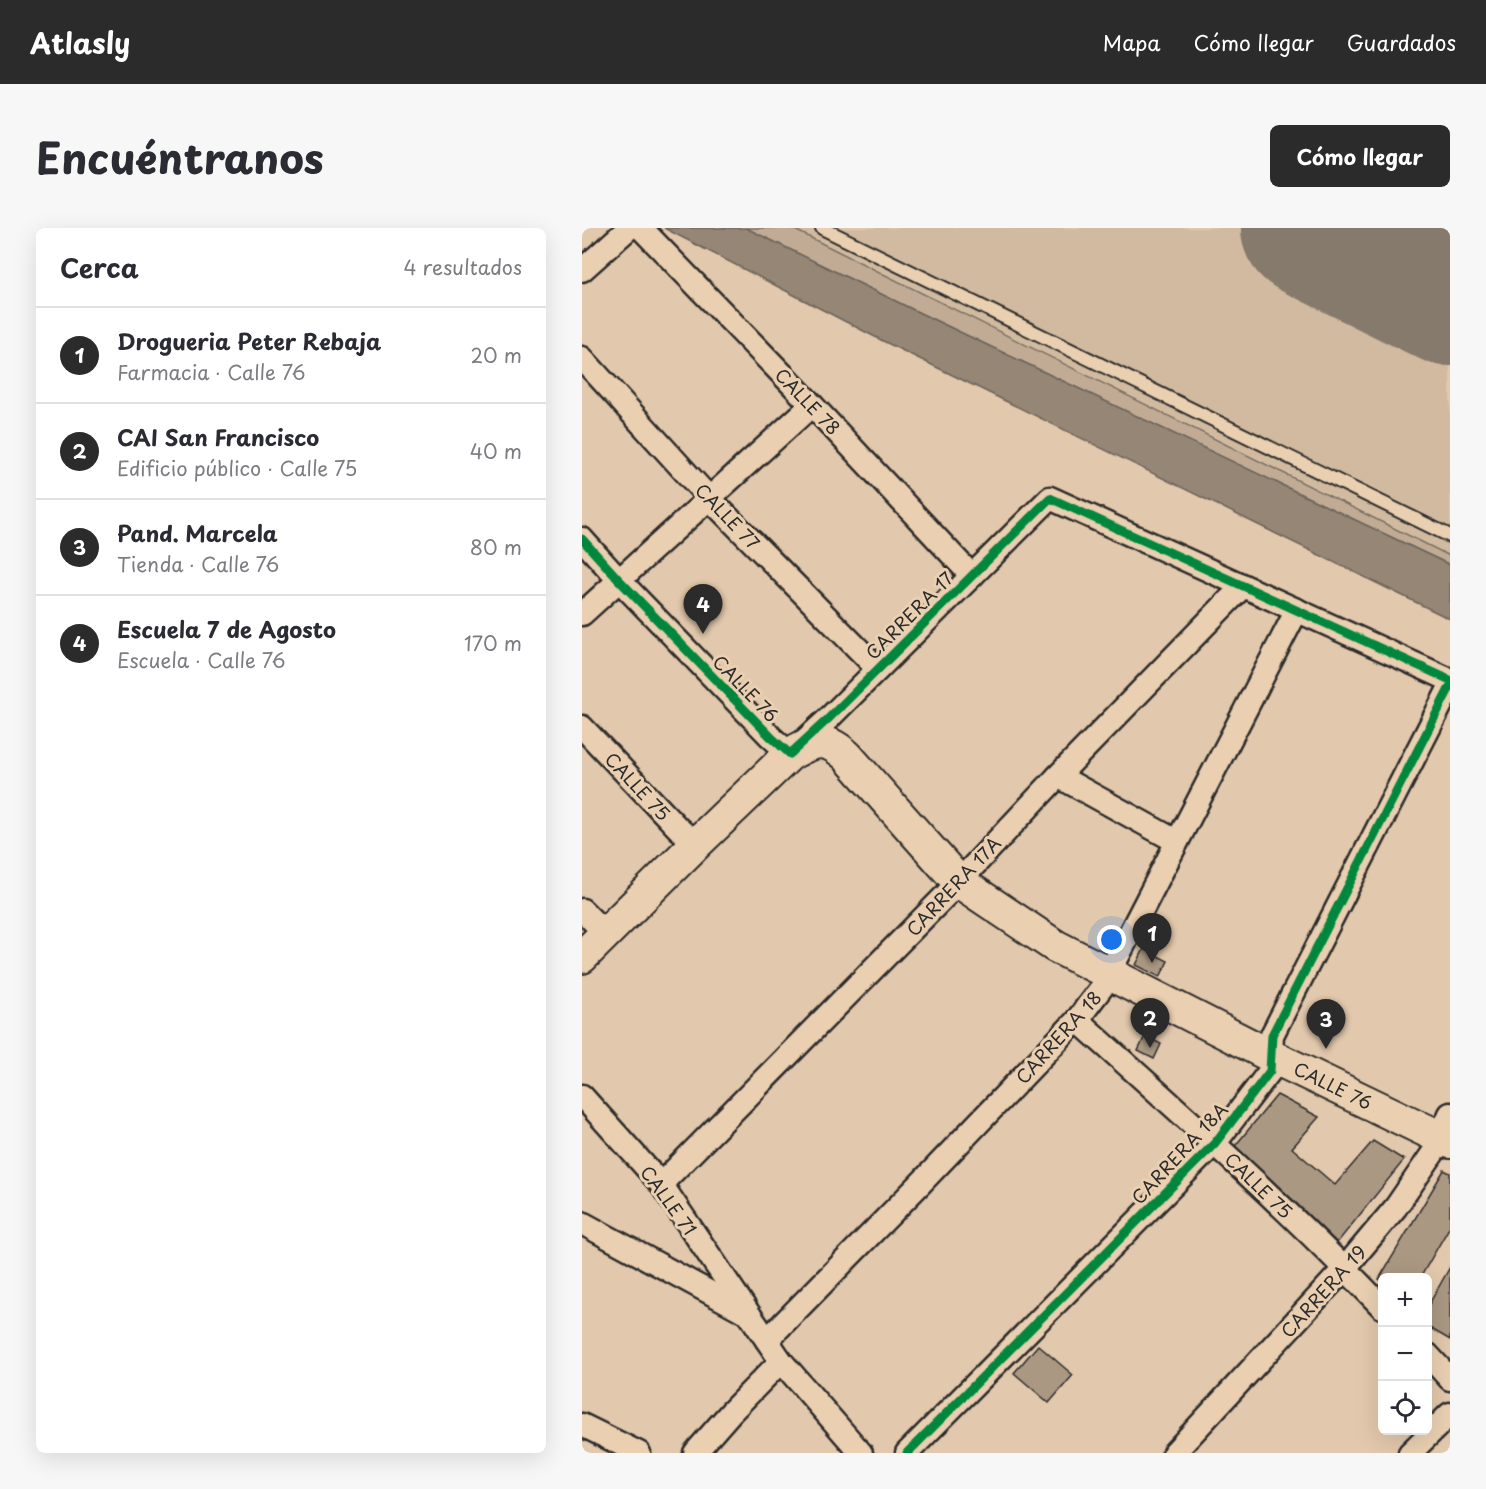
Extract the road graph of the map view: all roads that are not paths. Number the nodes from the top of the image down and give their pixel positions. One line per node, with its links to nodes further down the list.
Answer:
1 (629, 228): 4 (street)
2 (642, 228): 6 (street, CALLE 78)
3 (822, 228): 8 (lane)
4 (582, 270)
5 (582, 358): 7 (street, CALLE 77)
6 (812, 405): 7 (street); 10 (street, CALLE 78)
7 (709, 498): 11 (street); 15 (street, CALLE 77)
8 (1450, 536)
9 (582, 539): 11 (street, CALLE 76)
10 (972, 576): 12 (street, CARRERA 17); 15 (street, CARRERA 17)
11 (619, 580): 14 (street); 19 (street, CALLE 76)
12 (1243, 586): 13 (street); 20 (street, CARRERA 17A)
13 (1297, 610): 16 (street); 21 (street, CARRERA 18)
14 (582, 614)
15 (878, 669): 19 (street, CARRERA 17)
16 (1450, 680)
17 (1450, 687): 29 (street, CARRERA 18A)
18 (582, 727): 22 (street, CALLE 75)
19 (790, 754): 22 (main road, CARRERA 17); 23 (main road, CALLE 76)
20 (1058, 776): 21 (street); 23 (street, CARRERA 17A)
21 (1176, 841): 27 (street, CARRERA 18)
22 (696, 844): 25 (main road, CARRERA 17)
23 (958, 880): 27 (main road, CALLE 76); 33 (street, CARRERA 17A)
24 (582, 910): 25 (street)
25 (606, 934): 26 (main road, CARRERA 17)
26 (582, 957)
27 (1111, 974): 28 (street, CARRERA 18); 29 (main road, CALLE 76)
28 (1077, 1020): 32 (street, CALLE 75); 38 (street, CARRERA 18)
29 (1271, 1056): 31 (main road, CALLE 76); 32 (street, CARRERA 18A)
30 (582, 1096): 33 (street, CALLE 71)
31 (1447, 1131): 35 (street, CARRERA 19)
32 (1215, 1143): 35 (street, CALLE 75); 47 (street, CARRERA 18A)
33 (660, 1184): 37 (street, CALLE 71)
34 (582, 1223): 37 (street, CALLE 71)
35 (1345, 1268): 36 (street, CALLE 75); 48 (street, CARRERA 19)
36 (1378, 1302)
37 (746, 1312): 38 (street, CALLE 71)
38 (767, 1340): 40 (street, CALLE 71)
39 (1432, 1359): 41 (street)
40 (781, 1361): 45 (street); 46 (street, CALLE 71)
41 (1450, 1378)
42 (1450, 1414): 49 (street)
43 (582, 1425): 44 (street)
44 (639, 1453)
45 (695, 1453)
46 (861, 1453)
47 (907, 1453)
48 (1174, 1453)
49 (1410, 1453)

